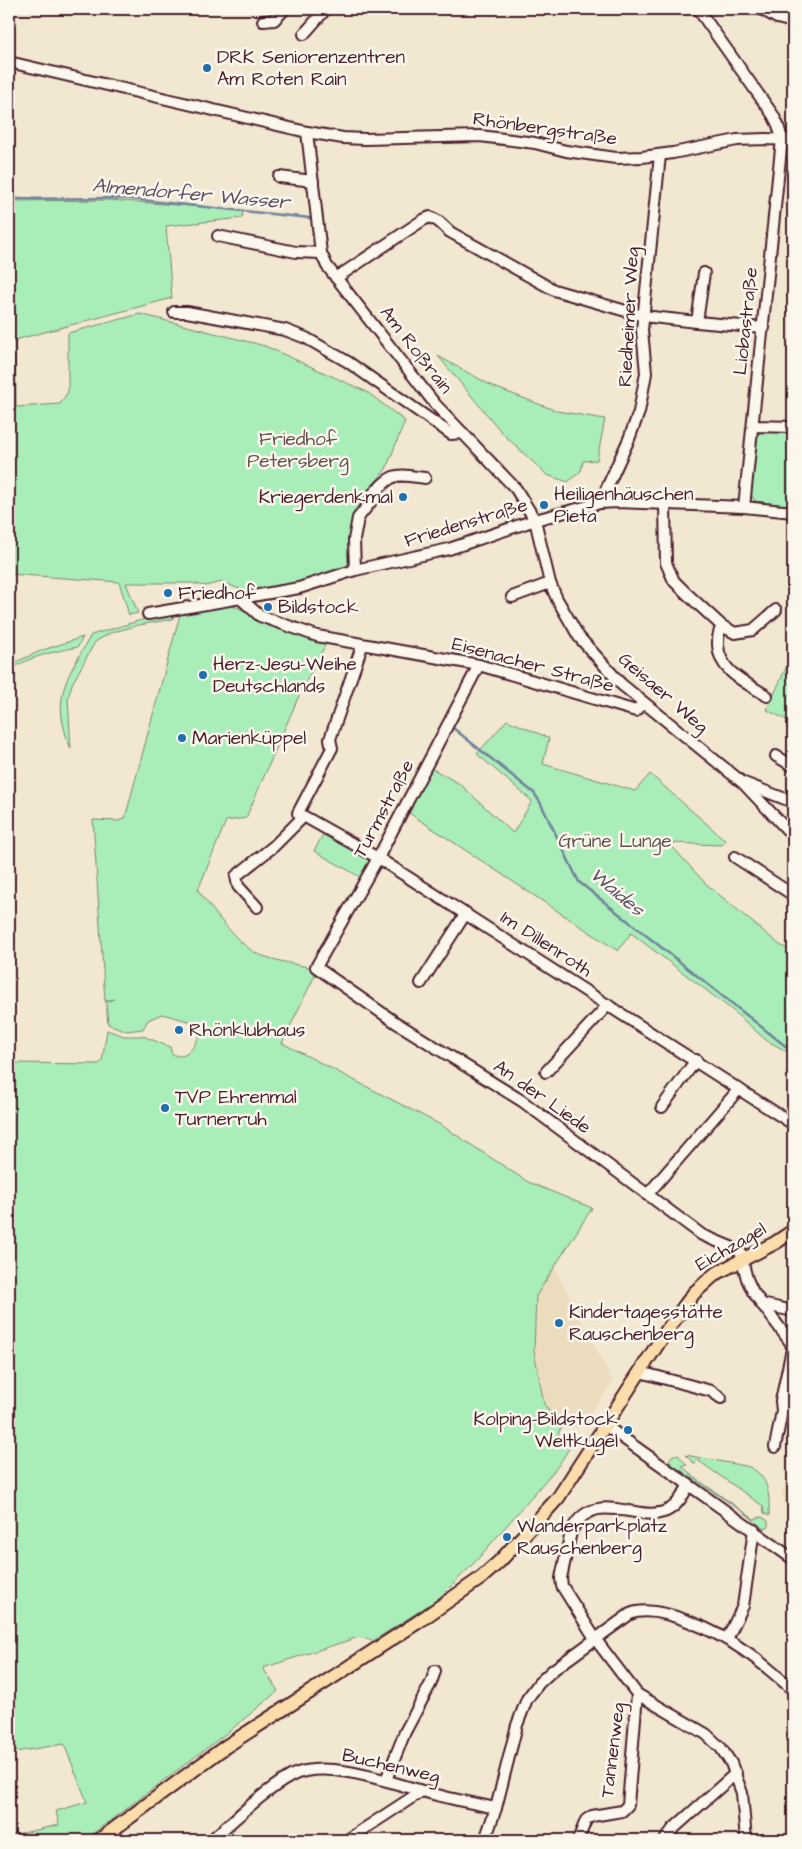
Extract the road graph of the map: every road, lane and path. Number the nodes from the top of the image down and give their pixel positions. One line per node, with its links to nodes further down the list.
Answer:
1 (285, 9): 5 (street)
2 (698, 9): 10 (street)
3 (760, 9): 6 (street)
4 (320, 11): 7 (street)
5 (263, 21)
6 (793, 22)
7 (304, 34)
8 (9, 62): 9 (street, Rhönbergstraße)
9 (307, 132): 12 (street, Rhönbergstraße); 14 (street, Am Roßrain)
10 (782, 139): 11 (street, Rhönbergstraße); 12 (street, Rhönbergstraße); 22 (street, Liobastraße)
11 (793, 140)
12 (660, 155): 20 (street, Riedheimer Weg)
13 (279, 177): 14 (street)
14 (313, 181): 16 (street, Am Roßrain)
15 (218, 236): 16 (street)
16 (321, 253): 18 (street, Am Roßrain)
17 (704, 273): 21 (street)
18 (336, 278): 20 (street); 25 (street, Am Roßrain)
19 (174, 312): 25 (street)
20 (643, 316): 21 (street); 27 (street, Riedheimer Weg)
21 (697, 322): 22 (street)
22 (764, 328): 23 (street, Liobastraße)
23 (754, 426): 24 (street); 29 (street, Liobastraße)
24 (793, 427)
25 (463, 434): 31 (street, Am Roßrain)
26 (425, 478): 32 (street)
27 (600, 503): 28 (street, Friedenstraße); 31 (street, Friedenstraße)
28 (665, 504): 29 (street, Friedenstraße); 38 (street)
29 (744, 507): 30 (street, Friedenstraße)
30 (793, 512)
31 (535, 520): 32 (street, Friedenstraße); 33 (street, Geisaer Weg)
32 (355, 570): 35 (street, Friedenstraße)
33 (550, 583): 34 (street); 42 (street, Geisaer Weg)
34 (512, 597)
35 (241, 599): 37 (street, Friedenstraße); 39 (street, Eisenacher Straße)
36 (776, 610): 38 (street)
37 (148, 614)
38 (722, 626): 41 (street)
39 (362, 646): 40 (street, Eisenacher Straße); 47 (street)
40 (479, 665): 42 (street, Eisenacher Straße); 50 (street, Turmstraße)
41 (767, 696)
42 (643, 702): 45 (street, Geisaer Weg)
43 (776, 756): 44 (street)
44 (793, 766)
45 (743, 783): 46 (street); 48 (street, Geisaer Weg)
46 (793, 802)
47 (302, 816): 50 (street); 52 (street)
48 (793, 836)
49 (735, 857): 51 (street)
50 (378, 858): 53 (street, Im Dillenroth); 54 (street, Turmstraße)
51 (793, 895)
52 (257, 907)
53 (466, 913): 55 (street); 56 (street, Im Dillenroth)
54 (316, 967): 62 (street, An der Liede)
55 (421, 983)
56 (608, 1005): 57 (street, Im Dillenroth); 58 (street)
57 (696, 1060): 59 (street, Im Dillenroth); 60 (street)
58 (546, 1072)
59 (739, 1089): 61 (street, Im Dillenroth); 62 (street)
60 (662, 1107)
61 (793, 1124)
62 (647, 1195): 64 (street, An der Liede)
63 (793, 1231): 64 (main road, Eichzagel)
64 (743, 1259): 65 (street); 67 (main road, Eichzagel)
65 (761, 1304): 66 (street); 69 (street)
66 (793, 1311)
67 (640, 1372): 68 (street); 71 (main road, Eichzagel)
68 (721, 1398)
69 (781, 1401): 70 (street); 72 (street)
70 (793, 1403)
71 (606, 1426): 73 (street); 85 (main road, Eichzagel)
72 (775, 1447)
73 (689, 1484): 74 (street); 77 (street)
74 (754, 1530): 75 (street); 76 (street)
75 (793, 1559)
76 (726, 1639): 77 (street); 79 (street)
77 (596, 1640): 80 (street); 84 (street)
78 (435, 1671): 82 (street)
79 (793, 1690)
80 (638, 1694): 81 (street); 89 (street, Tannenweg)
81 (736, 1772): 90 (street); 91 (street)
82 (386, 1780): 83 (street, Buchenweg); 86 (street, Buchenweg)
83 (422, 1791): 84 (street, Buchenweg); 87 (street)
84 (496, 1808): 88 (street)
85 (99, 1840)
86 (211, 1840)
87 (347, 1840)
88 (486, 1840)
89 (578, 1840)
90 (665, 1840)
91 (746, 1840)

